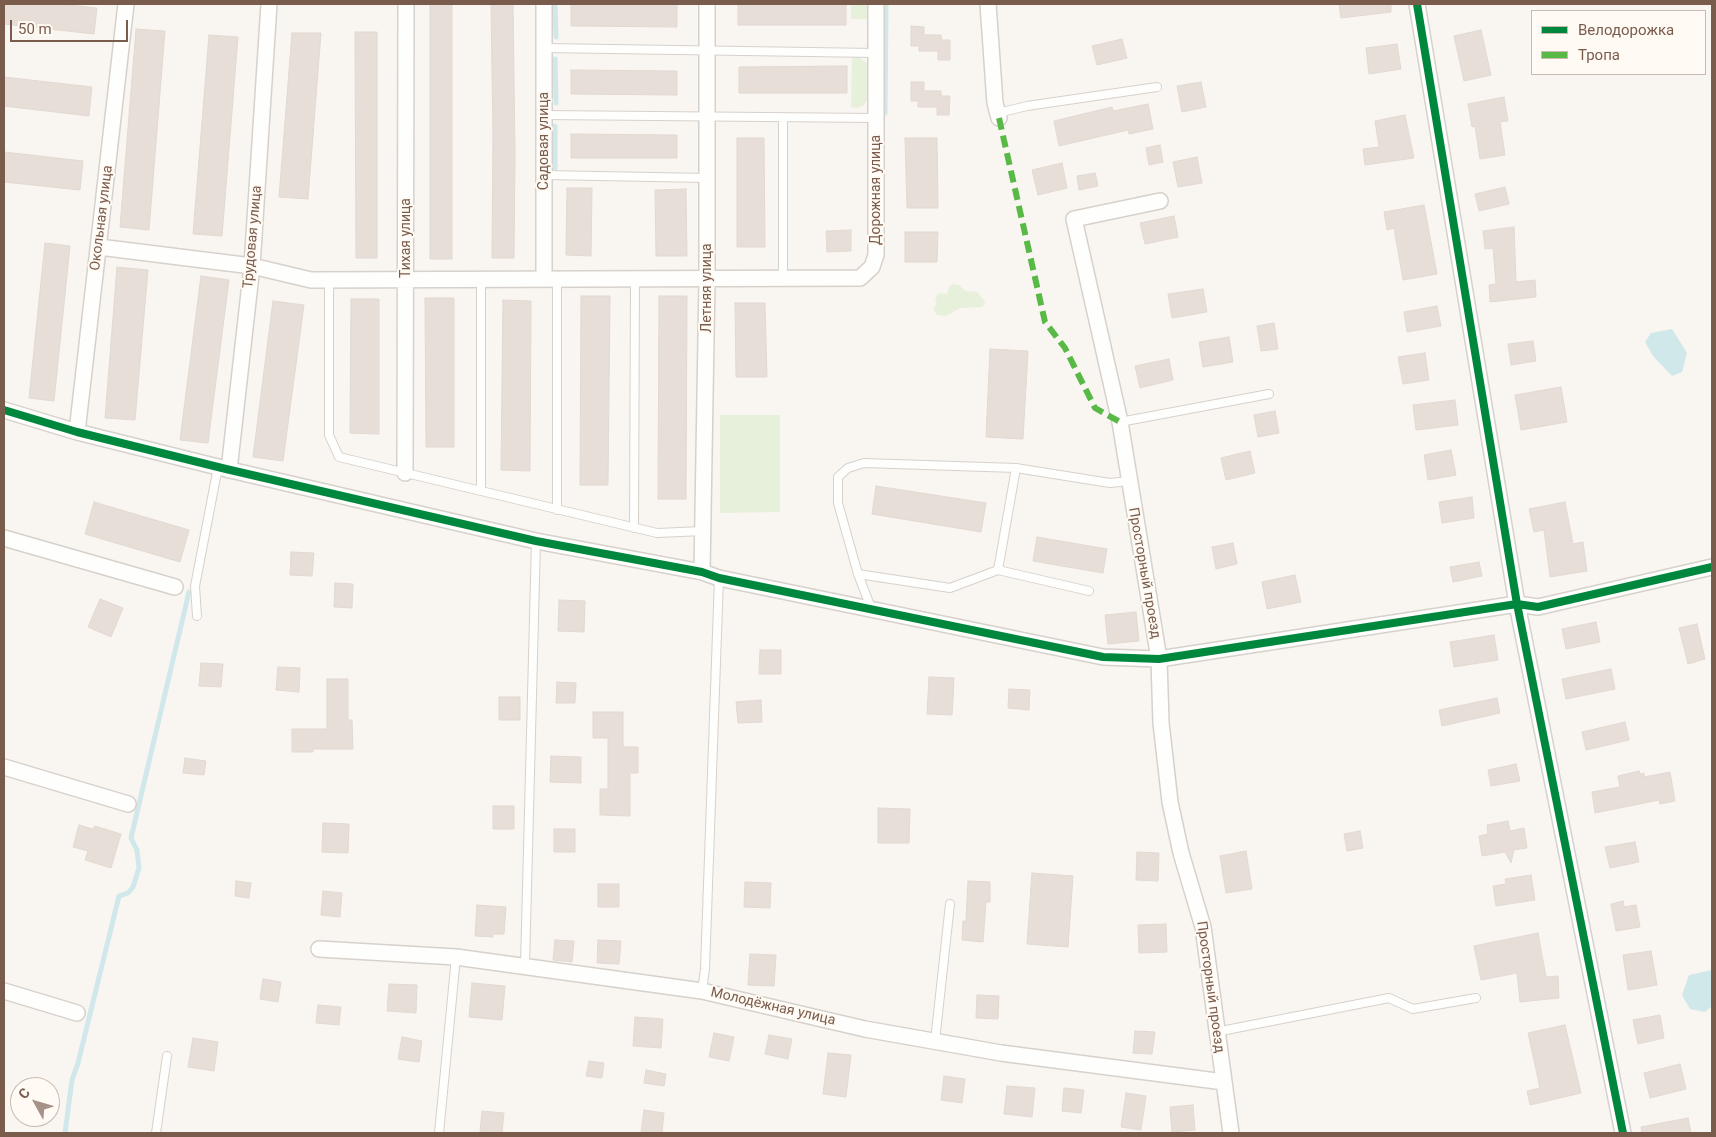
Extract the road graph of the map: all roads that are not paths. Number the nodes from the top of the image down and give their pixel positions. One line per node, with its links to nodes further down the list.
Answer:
1 (126, 4): 21 (street, Окольная улица)
2 (269, 4): 22 (street, Трудовая улица)
3 (406, 4): 28 (street, Тихая улица)
4 (544, 4): 9 (street, Садовая улица)
5 (707, 4): 10 (street, Летняя улица)
6 (876, 4): 11 (street, Дорожная улица)
7 (988, 4): 14 (street)
8 (1417, 4): 51 (street)
9 (544, 48): 10 (lane); 13 (street, Садовая улица)
10 (707, 50): 11 (lane); 15 (street, Летняя улица)
11 (876, 53): 16 (street, Дорожная улица)
12 (1157, 86): 14 (lane)
13 (544, 115): 15 (lane); 18 (street, Садовая улица)
14 (998, 116)
15 (707, 117): 17 (lane); 19 (street, Летняя улица)
16 (876, 118): 17 (lane); 23 (street, Дорожная улица)
17 (783, 119): 23 (lane)
18 (544, 176): 19 (lane); 25 (street, Садовая улица)
19 (707, 178): 27 (street, Летняя улица)
20 (1160, 201): 32 (street, Просторный проезд)
21 (99, 247): 22 (street, Дорожная улица); 33 (street, Окольная улица)
22 (252, 266): 29 (street, Дорожная улица); 34 (street, Трудовая улица)
23 (783, 277): 27 (street, Дорожная улица)
24 (481, 278): 25 (street, Дорожная улица); 28 (street, Дорожная улица); 38 (lane)
25 (550, 278): 26 (street, Дорожная улица); 39 (lane)
26 (635, 278): 27 (street, Дорожная улица); 40 (lane)
27 (707, 278): 41 (street, Летняя улица)
28 (406, 279): 29 (street, Дорожная улица); 36 (street, Тихая улица)
29 (329, 280): 36 (lane)
30 (1269, 394): 32 (lane)
31 (4, 410): 33 (street)
32 (1120, 422): 37 (street, Просторный проезд)
33 (77, 432): 34 (street)
34 (224, 468): 43 (street); 53 (lane)
35 (1016, 468): 37 (lane); 45 (lane); 47 (lane)
36 (405, 472): 38 (lane)
37 (1129, 481): 54 (street, Просторный проезд)
38 (482, 491): 39 (lane)
39 (557, 510): 40 (lane)
40 (634, 528): 41 (lane)
41 (704, 531): 46 (street, Летняя улица)
42 (4, 538): 49 (street)
43 (536, 541): 46 (street); 60 (lane)
44 (1712, 567): 51 (street)
45 (998, 570): 47 (lane); 50 (lane)
46 (702, 572): 48 (street)
47 (858, 574): 52 (lane)
48 (719, 578): 52 (street); 62 (lane)
49 (175, 588)
50 (1089, 591)
51 (1518, 604): 54 (street); 72 (street)
52 (871, 608): 54 (street)
53 (197, 616)
54 (1159, 659): 65 (street, Просторный проезд)
55 (4, 767): 56 (street)
56 (128, 804)
57 (950, 904): 66 (lane)
58 (319, 949): 59 (street, Молодёжная улица)
59 (456, 956): 60 (street, Молодёжная улица); 70 (lane)
60 (525, 965): 62 (street, Молодёжная улица)
61 (4, 991): 64 (street)
62 (702, 991): 66 (street, Молодёжная улица)
63 (1476, 998): 65 (lane)
64 (77, 1013)
65 (1216, 1032): 68 (street, Просторный проезд)
66 (935, 1041): 68 (street, Молодёжная улица)
67 (167, 1056): 69 (lane)
68 (1224, 1082): 71 (street, Просторный проезд)
69 (156, 1133)
70 (439, 1133)
71 (1230, 1133)
72 (1623, 1133)

